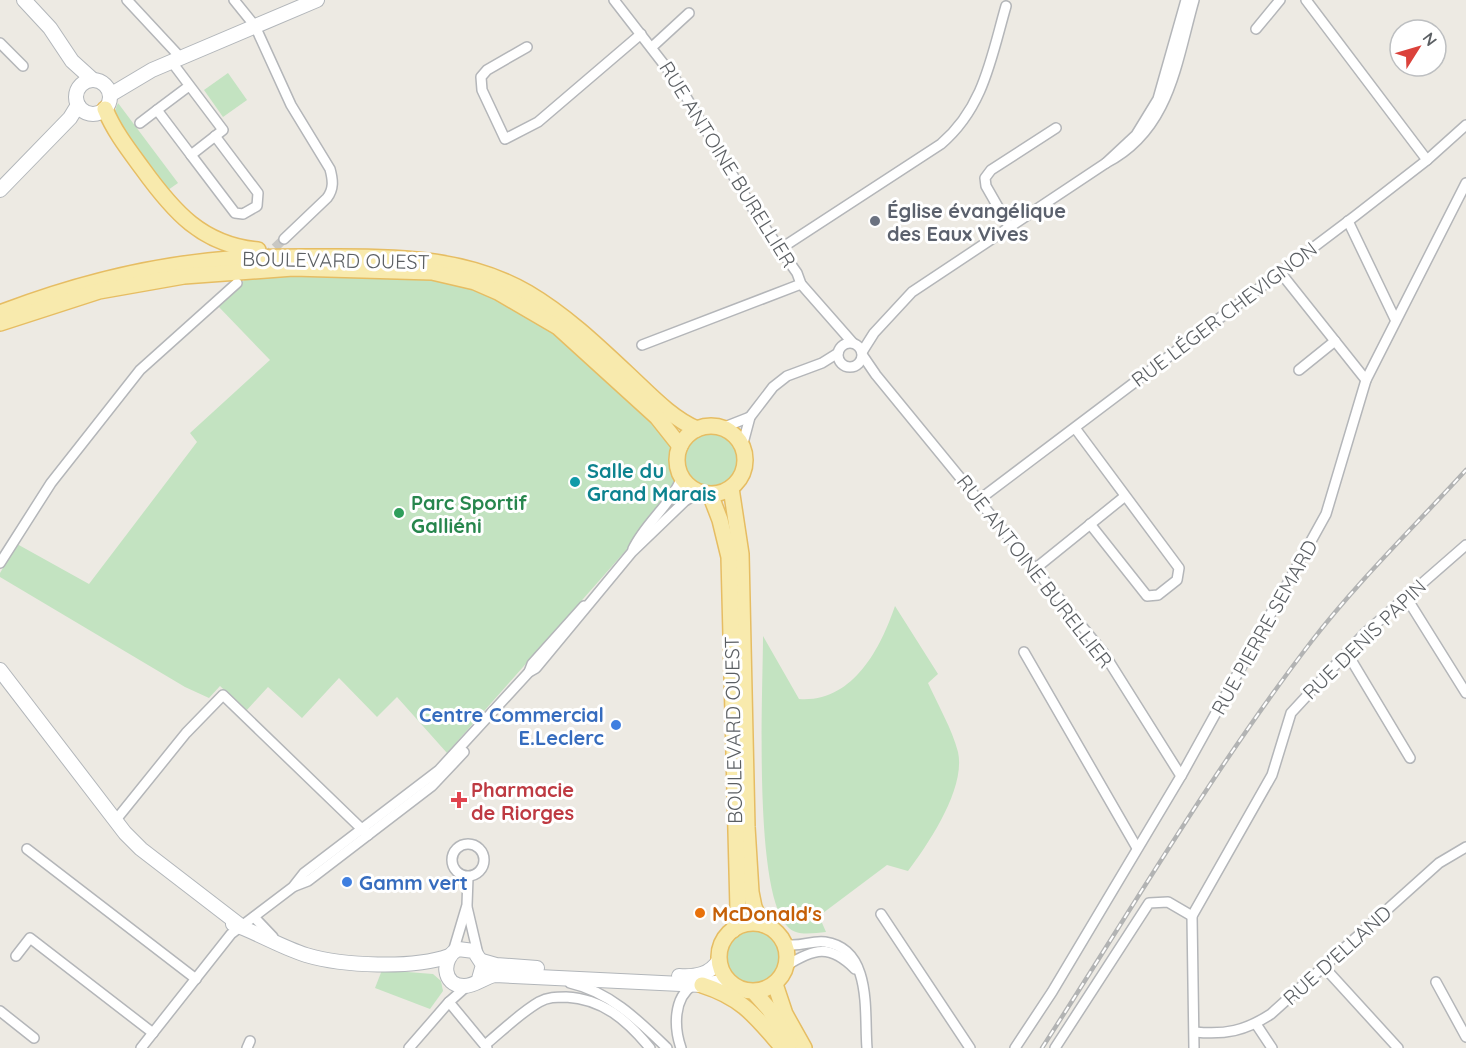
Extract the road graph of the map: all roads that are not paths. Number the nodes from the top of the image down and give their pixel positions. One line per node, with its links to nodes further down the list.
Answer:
1 (24, 0): 16 (street)
2 (127, 0): 19 (street)
3 (234, 0): 12 (street)
4 (317, 0): 12 (street)
5 (614, 0): 14 (street, RUE ANTOINE BURELLIER)
6 (1186, 0): 33 (street)
7 (1194, 0): 33 (street)
8 (1280, 0): 13 (street)
9 (1306, 0): 32 (street)
10 (1006, 6): 39 (street)
11 (689, 12): 18 (street)
12 (255, 26): 19 (street); 38 (street)
13 (1256, 29)
14 (641, 34): 17 (street); 18 (street, RUE ANTOINE BURELLIER)
15 (0, 43): 20 (street)
16 (62, 47): 21 (street); 23 (street)
17 (527, 47)
18 (652, 47): 39 (street, RUE ANTOINE BURELLIER)
19 (176, 60): 22 (street); 24 (street)
20 (23, 66)
21 (93, 80): 23 (street); 24 (street)
22 (189, 86): 26 (street); 30 (street)
23 (77, 90): 25 (street)
24 (108, 98): 25 (street); 40 (main road)
25 (80, 108): 35 (street)
26 (157, 110): 27 (street); 31 (street)
27 (140, 123)
28 (1466, 125): 32 (street, RUE LÉGER CHEVIGNON)
29 (1056, 128): 37 (street)
30 (215, 136): 31 (street); 31 (street)
31 (191, 155)
32 (1427, 160): 36 (street, RUE LÉGER CHEVIGNON)
33 (1107, 163): 37 (street)
34 (1466, 183): 45 (street, RUE PIERRE SEMARD)
35 (0, 190)
36 (1348, 221): 41 (street, RUE LÉGER CHEVIGNON); 45 (street)
37 (1010, 228): 48 (street)
38 (284, 239)
39 (780, 249): 43 (street, RUE ANTOINE BURELLIER)
40 (292, 257): 44 (main road, BOULEVARD OUEST); 63 (main road, BOULEVARD OUEST)
41 (1280, 272): 49 (street); 62 (street, RUE LÉGER CHEVIGNON)
42 (237, 283): 74 (street)
43 (801, 284): 47 (street, RUE ANTOINE BURELLIER); 51 (street)
44 (0, 313)
45 (1395, 319): 59 (street, RUE PIERRE SEMARD)
46 (0, 323): 64 (main road, BOULEVARD OUEST)
47 (838, 330): 50 (street, RUE ANTOINE BURELLIER); 52 (street)
48 (874, 333): 50 (street); 53 (street)
49 (1335, 342): 57 (street); 59 (street)
50 (852, 343): 52 (street); 53 (street)
51 (642, 345)
52 (839, 351): 54 (street); 55 (street)
53 (863, 354): 56 (street); 58 (street, RUE ANTOINE BURELLIER)
54 (822, 363): 55 (street); 60 (street)
55 (843, 364): 56 (street)
56 (856, 366): 58 (street, RUE ANTOINE BURELLIER)
57 (1299, 370)
58 (876, 375): 70 (street, RUE ANTOINE BURELLIER)
59 (1366, 380): 82 (street, RUE PIERRE SEMARD)
60 (750, 417): 61 (street); 65 (street)
61 (722, 428): 63 (main road); 65 (main road)
62 (1075, 428): 69 (street); 70 (street, RUE LÉGER CHEVIGNON)
63 (697, 429): 64 (main road)
64 (680, 446): 66 (main road)
65 (742, 447): 67 (main road)
66 (681, 477): 68 (main road); 73 (street)
67 (731, 488): 68 (main road); 93 (main road, BOULEVARD OUEST)
68 (705, 493): 73 (street); 95 (main road, BOULEVARD OUEST)
69 (1124, 497): 71 (street); 71 (street)
70 (980, 499): 75 (street, RUE ANTOINE BURELLIER)
71 (1090, 524): 75 (street)
72 (1466, 545): 76 (street, RUE DENIS PAPIN)
73 (632, 552): 84 (street)
74 (0, 563)
75 (1036, 568): 82 (street, RUE ANTOINE BURELLIER)
76 (1406, 597): 78 (street, RUE DENIS PAPIN); 80 (street)
77 (1024, 652): 86 (street)
78 (1347, 653): 81 (street); 91 (street, RUE DENIS PAPIN)
79 (1, 677): 83 (street)
80 (1466, 693)
81 (1410, 758)
82 (1180, 776): 86 (street, RUE PIERRE SEMARD)
83 (115, 821): 84 (street); 94 (street)
84 (366, 832): 92 (street)
85 (1466, 847): 104 (street, RUE D'ELLAND)
86 (1137, 848): 134 (street, RUE PIERRE SEMARD)
87 (27, 849): 108 (street)
88 (468, 877): 89 (street)
89 (467, 904): 97 (street); 100 (street)
90 (881, 914): 133 (street)
91 (1192, 916): 118 (street); 122 (street)
92 (254, 917): 94 (street); 98 (street)
93 (762, 924): 95 (main road); 96 (main road)
94 (241, 926): 98 (street); 108 (street)
95 (733, 930): 101 (main road)
96 (784, 944): 103 (main road); 105 (street)
97 (451, 954): 100 (street); 102 (street); 107 (street)
98 (307, 955): 102 (street)
99 (16, 956): 119 (street)
100 (480, 957): 101 (street); 110 (street)
101 (719, 960): 109 (main road)
102 (413, 965): 107 (street)
103 (786, 966): 105 (street); 112 (main road)
104 (1324, 967): 117 (street, RUE D'ELLAND); 137 (street)
105 (861, 975): 132 (street)
106 (541, 977): 110 (street); 113 (street); 127 (street)
107 (449, 978): 110 (street); 115 (street)
108 (196, 979): 119 (street)
109 (728, 981): 113 (street); 114 (main road)
110 (473, 982): 115 (street)
111 (1436, 982): 120 (street)
112 (775, 984): 114 (main road); 131 (main road)
113 (698, 985): 128 (street); 129 (main road)
114 (754, 992): 130 (main road)
115 (449, 1002): 123 (street); 125 (street)
116 (0, 1011): 121 (street)
117 (1256, 1024): 118 (street, RUE D'ELLAND); 136 (street)
118 (1195, 1032): 135 (street)
119 (153, 1033): 124 (street)
120 (1466, 1037)
121 (34, 1038)
122 (1059, 1046)
123 (486, 1047): 126 (street)
124 (141, 1048)
125 (409, 1048)
126 (650, 1048)
127 (667, 1048)
128 (681, 1048)
129 (783, 1048)
130 (793, 1048)
131 (804, 1048)
132 (867, 1048)
133 (970, 1048)
134 (1015, 1048)
135 (1194, 1048)
136 (1272, 1048)
137 (1398, 1048)

